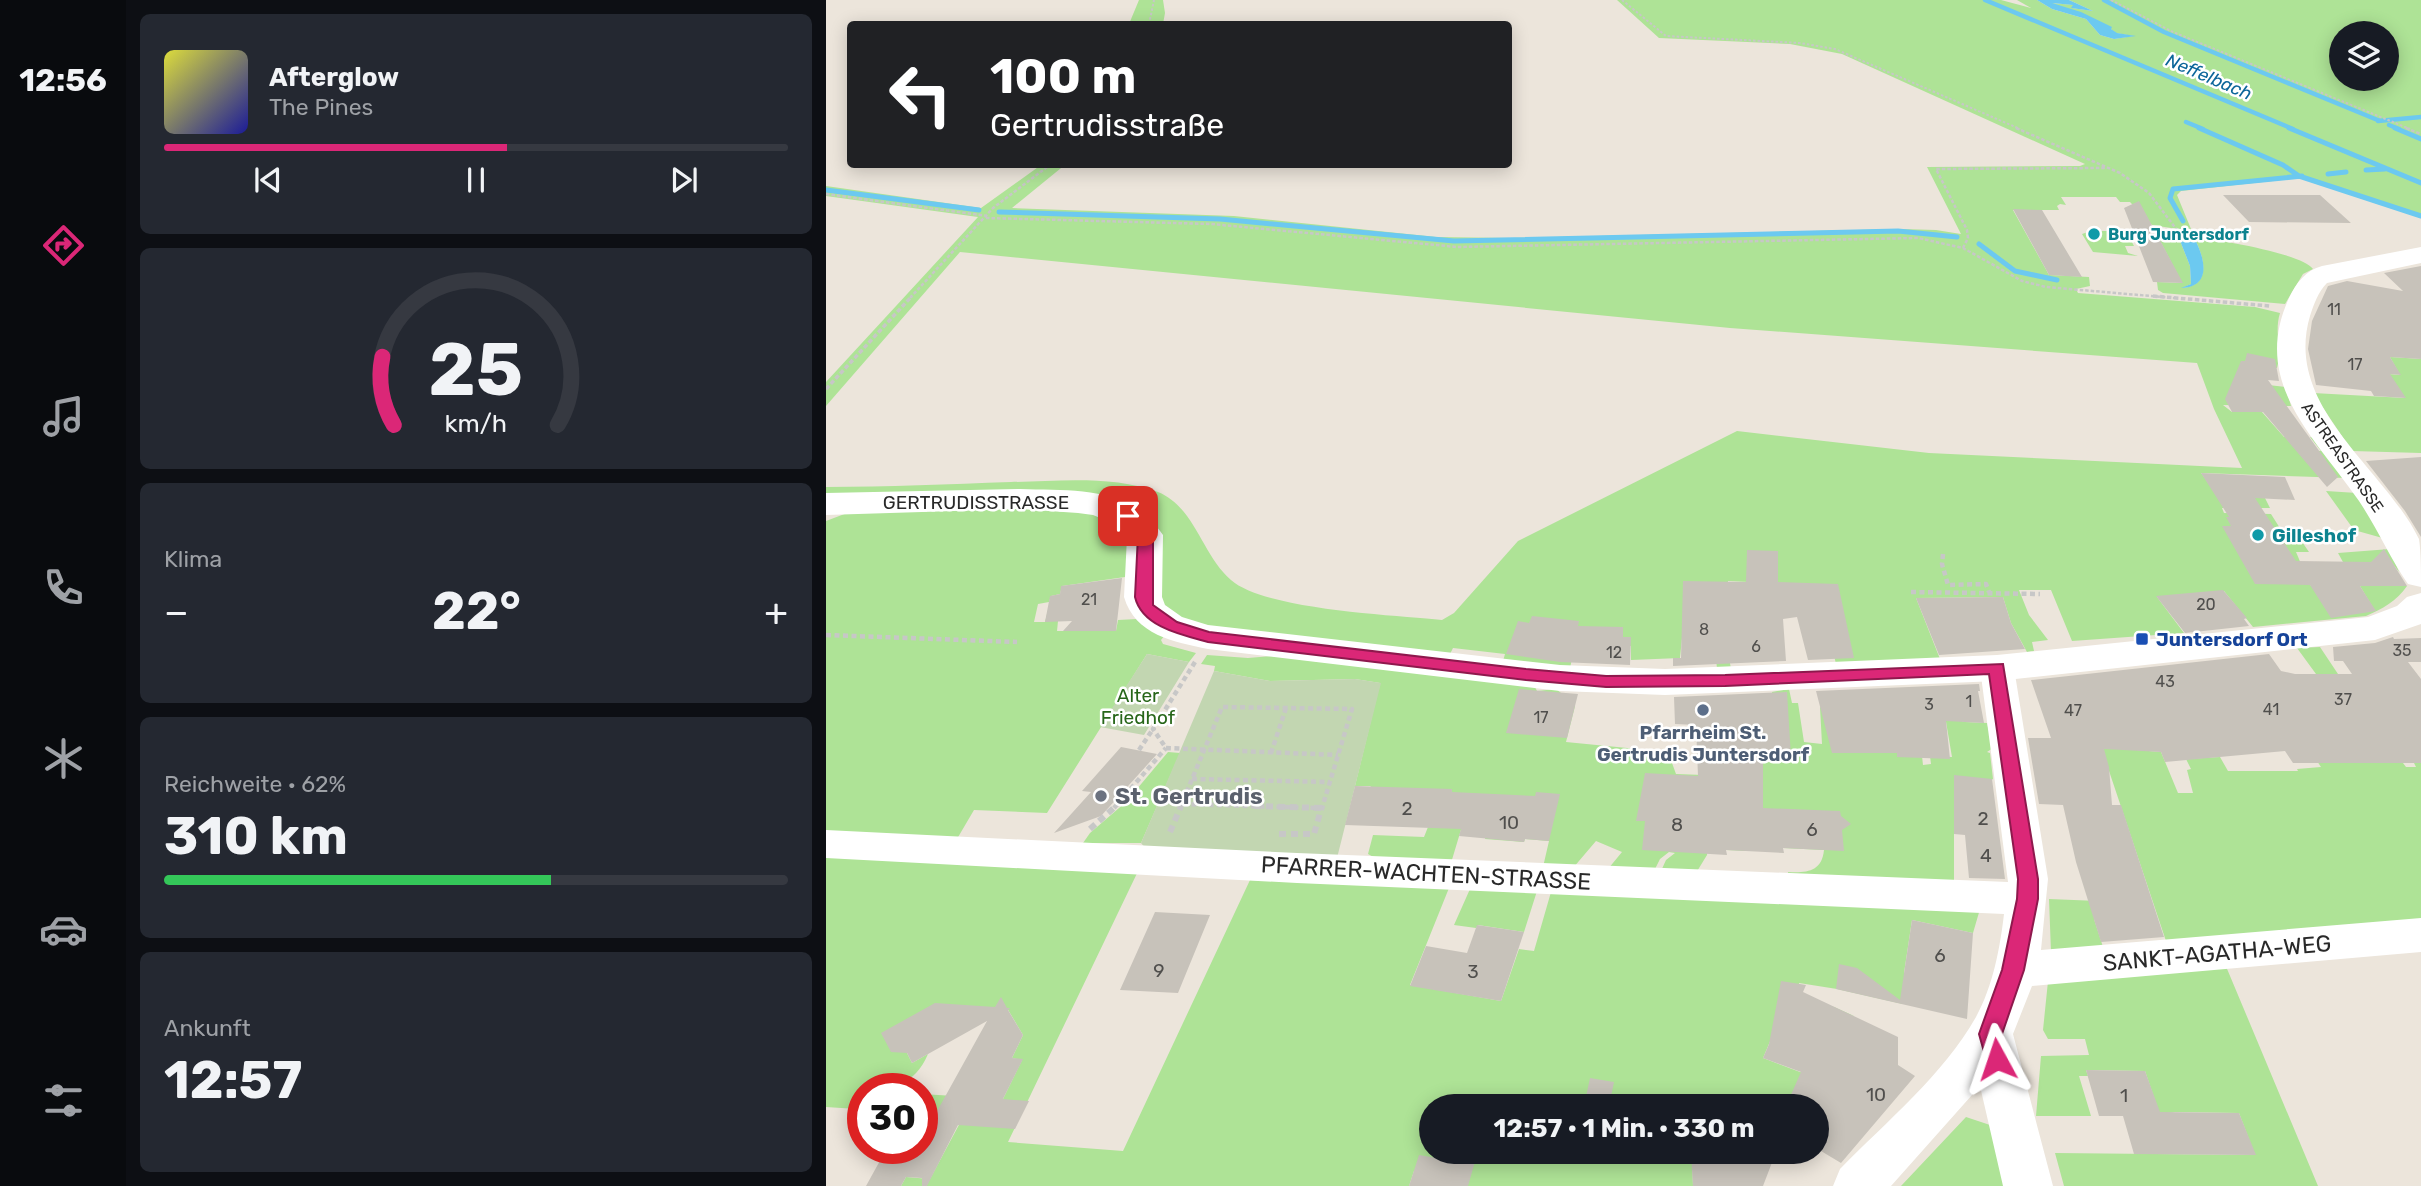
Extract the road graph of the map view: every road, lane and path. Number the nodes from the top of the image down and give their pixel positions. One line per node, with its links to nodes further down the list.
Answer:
1 (1154, 0): 4 (path)
2 (1622, 0): 7 (path)
3 (2111, 0): 5 (path)
4 (1150, 21)
5 (2421, 134)
6 (1045, 168): 9 (path)
7 (2110, 168): 10 (path); 11 (path)
8 (826, 194): 9 (path)
9 (986, 217): 11 (path); 14 (path)
10 (2177, 230)
11 (1963, 248): 13 (path)
12 (2421, 255): 13 (street, ASTREASTRASSE)
13 (2298, 309): 17 (street, ASTREASTRASSE)
14 (826, 389)
15 (826, 504): 25 (street, GERTRUDISSTRASSE)
16 (1943, 554): 19 (path)
17 (2421, 576)
18 (1911, 592): 19 (path)
19 (1989, 592): 20 (path)
20 (2040, 594)
21 (2418, 615): 25 (street)
22 (826, 635): 23 (path)
23 (1017, 642)
24 (1195, 663): 27 (path)
25 (1997, 668): 43 (street)
26 (1286, 708): 30 (path); 31 (path); 32 (path)
27 (1153, 729): 28 (path); 29 (path)
28 (1166, 748): 30 (path); 38 (path)
29 (1139, 750)
30 (1204, 751): 31 (path); 33 (path)
31 (1271, 753): 32 (path)
32 (1338, 755): 34 (path)
33 (1192, 779): 34 (path); 35 (path)
34 (1330, 782): 36 (path)
35 (1182, 804): 36 (path); 37 (path)
36 (1322, 808): 40 (path)
37 (1170, 833): 39 (path); 41 (path)
38 (1085, 834)
39 (1183, 834)
40 (1275, 834)
41 (1166, 842)
42 (826, 844): 43 (street, PFARRER-WACHTEN-STRASSE)
43 (2027, 899): 45 (street)
44 (2421, 935): 45 (street, SANKT-AGATHA-WEG)
45 (2013, 970): 46 (street)
46 (1990, 1034): 47 (street); 48 (street)
47 (1858, 1186)
48 (2028, 1186)

